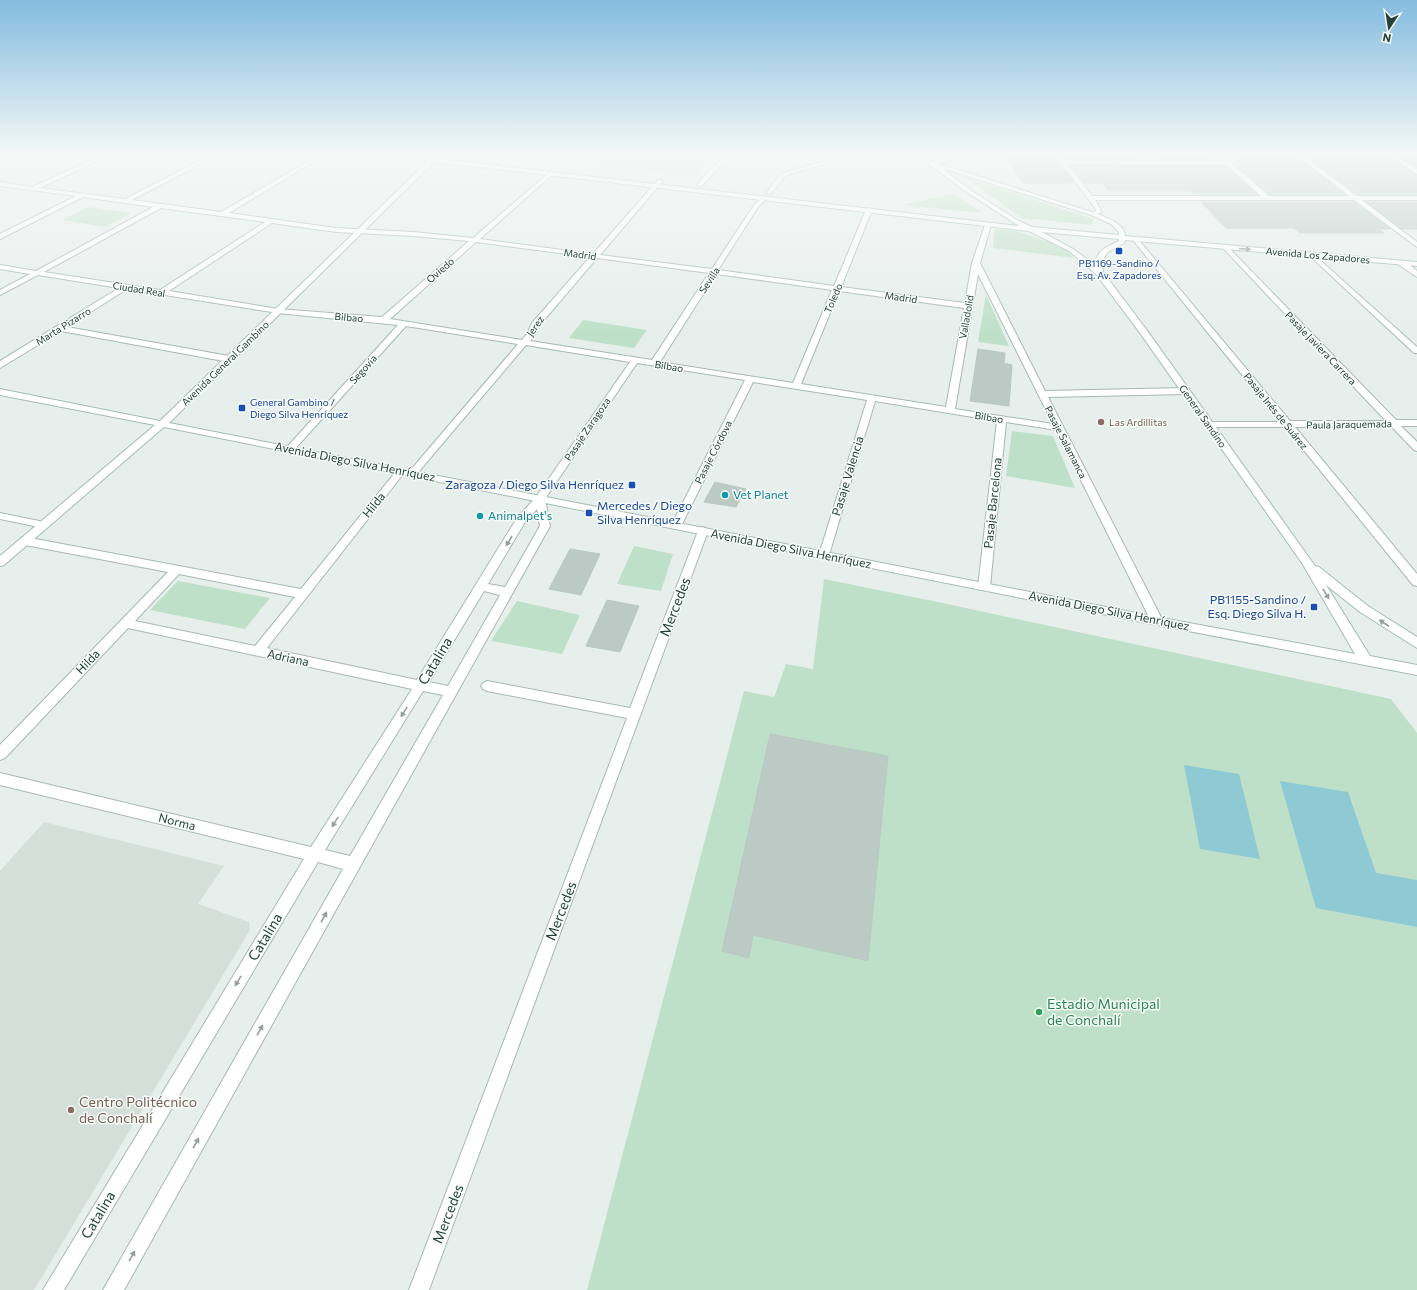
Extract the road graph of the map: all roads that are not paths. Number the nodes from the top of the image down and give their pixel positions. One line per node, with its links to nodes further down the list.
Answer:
1 (45, 214): 20 (street)
2 (145, 214): 34 (street)
3 (224, 214): 14 (street, Madrid)
4 (377, 214): 18 (street, Avenida General Gambino)
5 (504, 214): 22 (street, Oviedo)
6 (631, 214): 26 (street, Jerez)
7 (751, 214): 32 (street, Sevilla)
8 (867, 214): 37 (street, Toledo)
9 (905, 214): 16 (street, Avenida Los Zapadores)
10 (955, 214): 15 (street, Avenida Los Zapadores)
11 (1005, 214): 15 (street, General Sandino)
12 (1093, 214): 19 (street)
13 (1377, 214): 23 (street)
14 (271, 221): 18 (street, Madrid); 39 (street)
15 (1015, 221): 17 (street, General Sandino); 19 (street, Avenida Los Zapadores)
16 (988, 224): 17 (street, Avenida Los Zapadores); 29 (street, Valladolid)
17 (1029, 229): 19 (street, Avenida Los Zapadores); 33 (street, General Sandino)
18 (360, 231): 22 (street, Madrid); 41 (street, Avenida General Gambino)
19 (1122, 234): 21 (street, Avenida Los Zapadores); 27 (street, Avenida Los Zapadores); 33 (street)
20 (0, 237)
21 (1135, 239): 24 (street, Avenida Los Zapadores); 62 (street, Pasaje Inés de Suárez)
22 (475, 240): 26 (street, Madrid); 42 (street, Oviedo)
23 (1417, 245)
24 (1226, 247): 25 (street, Avenida Los Zapadores, one-way to 25); 59 (street, Pasaje Javiera Carrera)
25 (1312, 255): 28 (street, Avenida Los Zapadores); 46 (street)
26 (595, 256): 32 (street, Madrid); 45 (street, Jerez)
27 (1417, 257)
28 (1402, 262): 30 (street, Avenida Los Zapadores); 35 (street)
29 (976, 263): 40 (street, Valladolid); 55 (street, Pasaje Salamanca)
30 (1417, 264)
31 (0, 267): 34 (street, Ciudad Real)
32 (714, 272): 37 (street, Madrid); 49 (street, Sevilla)
33 (1099, 272): 53 (street, General Sandino)
34 (38, 273): 36 (street, Ciudad Real); 38 (street)
35 (1417, 275)
36 (126, 287): 39 (street, Ciudad Real); 44 (street, Marta Pizarro)
37 (837, 288): 40 (street, Madrid); 52 (street, Toledo)
38 (0, 293)
39 (161, 293): 41 (street, Ciudad Real)
40 (968, 306): 57 (street, Valladolid)
41 (278, 311): 42 (street, Bilbao); 47 (street, Avenida General Gambino)
42 (384, 320): 43 (street, Bilbao)
43 (404, 323): 45 (street, Bilbao); 66 (street, Segovia)
44 (59, 328): 47 (street); 50 (street, Marta Pizarro)
45 (524, 342): 48 (street, Bilbao); 68 (street, Jerez)
46 (1417, 351)
47 (229, 359): 61 (street, Avenida General Gambino)
48 (635, 360): 49 (street, Bilbao); 69 (street, Pasaje Zaragoza)
49 (655, 363): 51 (street, Bilbao)
50 (0, 365)
51 (750, 378): 52 (street, Bilbao); 72 (street, Pasaje Córdova)
52 (796, 386): 56 (street, Bilbao)
53 (1185, 391): 55 (street); 63 (street, General Sandino)
54 (0, 392): 61 (street, Avenida Diego Silva Henríquez)
55 (1042, 394): 64 (street, Pasaje Salamanca)
56 (872, 398): 57 (street, Bilbao); 75 (street, Pasaje Valencia)
57 (950, 410): 58 (street, Bilbao)
58 (1002, 419): 64 (street, Bilbao); 81 (street, Pasaje Barcelona)
59 (1393, 423): 60 (street, Paula Jaraquemada); 62 (street, Paula Jaraquemada); 65 (street, Pasaje Javiera Carrera)
60 (1417, 423)
61 (162, 424): 66 (street, Avenida Diego Silva Henríquez); 71 (street, Avenida General Gambino)
62 (1287, 424): 63 (street, Paula Jaraquemada); 79 (street, Pasaje Inés de Suárez)
63 (1209, 425): 76 (street, General Sandino)
64 (1059, 428): 84 (street, Pasaje Salamanca)
65 (1417, 448)
66 (290, 449): 67 (street, Avenida Diego Silva Henríquez)
67 (401, 471): 68 (street, Avenida Diego Silva Henríquez); 83 (street, Hilda)
68 (412, 474): 69 (street, Avenida Diego Silva Henríquez)
69 (540, 499): 72 (street, Avenida Diego Silva Henríquez); 80 (street, Catalina, one-way to 80); 82 (street)
70 (0, 516): 71 (street)
71 (44, 525): 74 (street, Avenida General Gambino)
72 (676, 526): 73 (street, Avenida Diego Silva Henríquez)
73 (703, 531): 75 (street, Avenida Diego Silva Henríquez); 93 (street, Mercedes)
74 (25, 541): 77 (street, Avenida General Gambino); 78 (street)
75 (824, 555): 81 (street, Avenida Diego Silva Henríquez)
76 (1306, 561): 86 (street, General Sandino, one-way to 76); 88 (street, General Sandino, one-way to 88)
77 (0, 562)
78 (177, 570): 83 (street); 85 (street, Hilda)
79 (1417, 582)
80 (481, 586): 82 (street); 90 (street, Catalina)
81 (984, 587): 84 (street, Avenida Diego Silva Henríquez)
82 (507, 592): 92 (street)
83 (302, 594): 87 (street, Hilda)
84 (1157, 621): 88 (street, Avenida Diego Silva Henríquez)
85 (126, 623): 87 (street, Adriana); 94 (street, Hilda)
86 (1417, 643)
87 (258, 651): 90 (street, Adriana)
88 (1366, 661): 89 (street, Avenida Diego Silva Henríquez)
89 (1417, 670)
90 (420, 686): 92 (street, Adriana); 96 (street, Catalina, one-way to 96)
91 (487, 686): 93 (street)
92 (451, 692): 97 (street)
93 (634, 714): 100 (street, Mercedes)
94 (0, 754)
95 (0, 779): 96 (street, Norma)
96 (314, 855): 97 (street, Norma); 98 (street, Catalina, one-way to 98)
97 (353, 864): 99 (street, one-way to 97)
98 (53, 1290)
99 (112, 1290)
100 (419, 1290)

